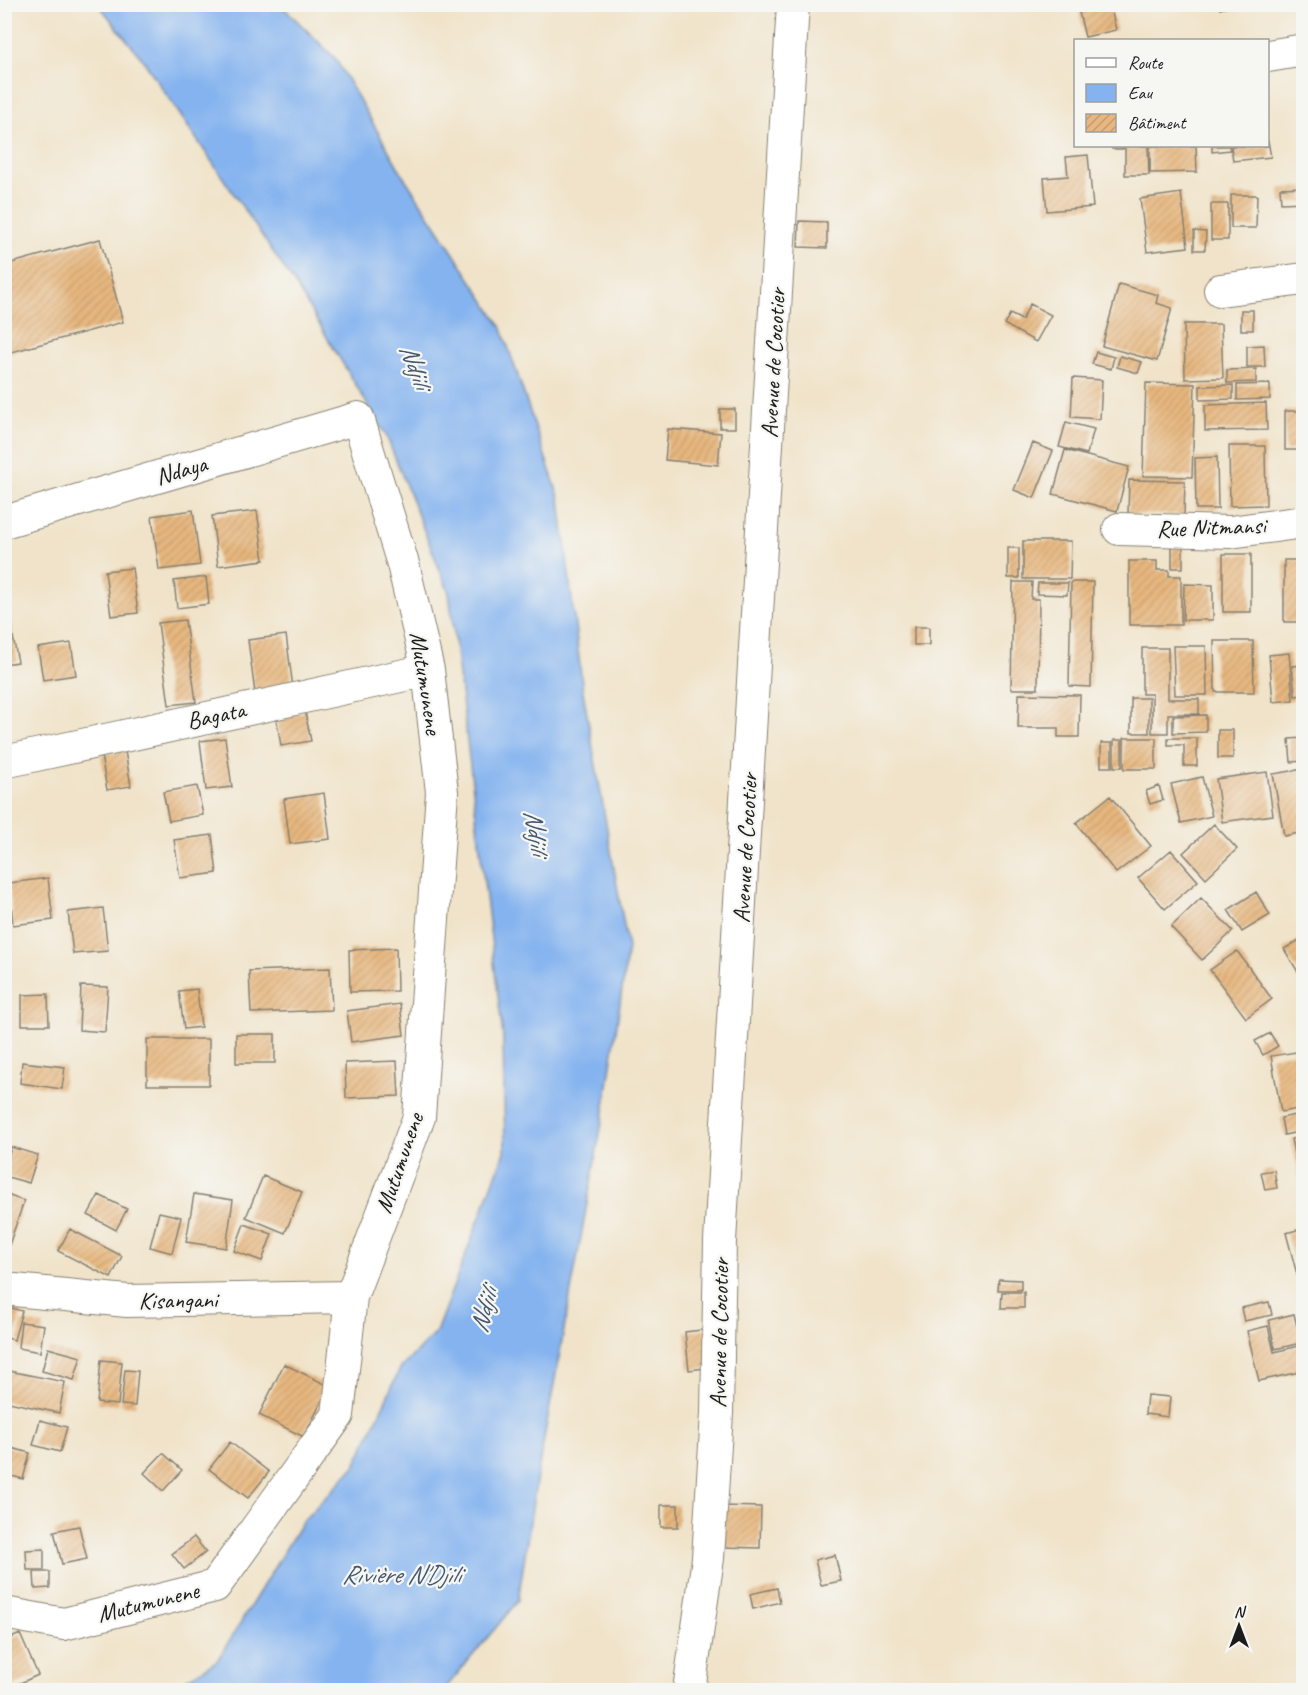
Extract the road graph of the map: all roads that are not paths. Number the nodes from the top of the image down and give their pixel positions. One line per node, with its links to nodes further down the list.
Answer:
1 (793, 4): 15 (street, Avenue de Cocotier)
2 (1304, 50): 3 (street)
3 (1269, 56)
4 (1304, 279): 5 (street)
5 (1220, 290)
6 (358, 418): 7 (street, Ndaya); 10 (street, Mutumunene)
7 (4, 522)
8 (1304, 522): 9 (street, Rue Nitmansi)
9 (1119, 529)
10 (428, 670): 11 (street, Bagata); 13 (street, Mutumunene)
11 (4, 762)
12 (4, 1289): 13 (street, Kisangani)
13 (351, 1297): 14 (street, Mutumunene)
14 (4, 1613)
15 (689, 1690)

